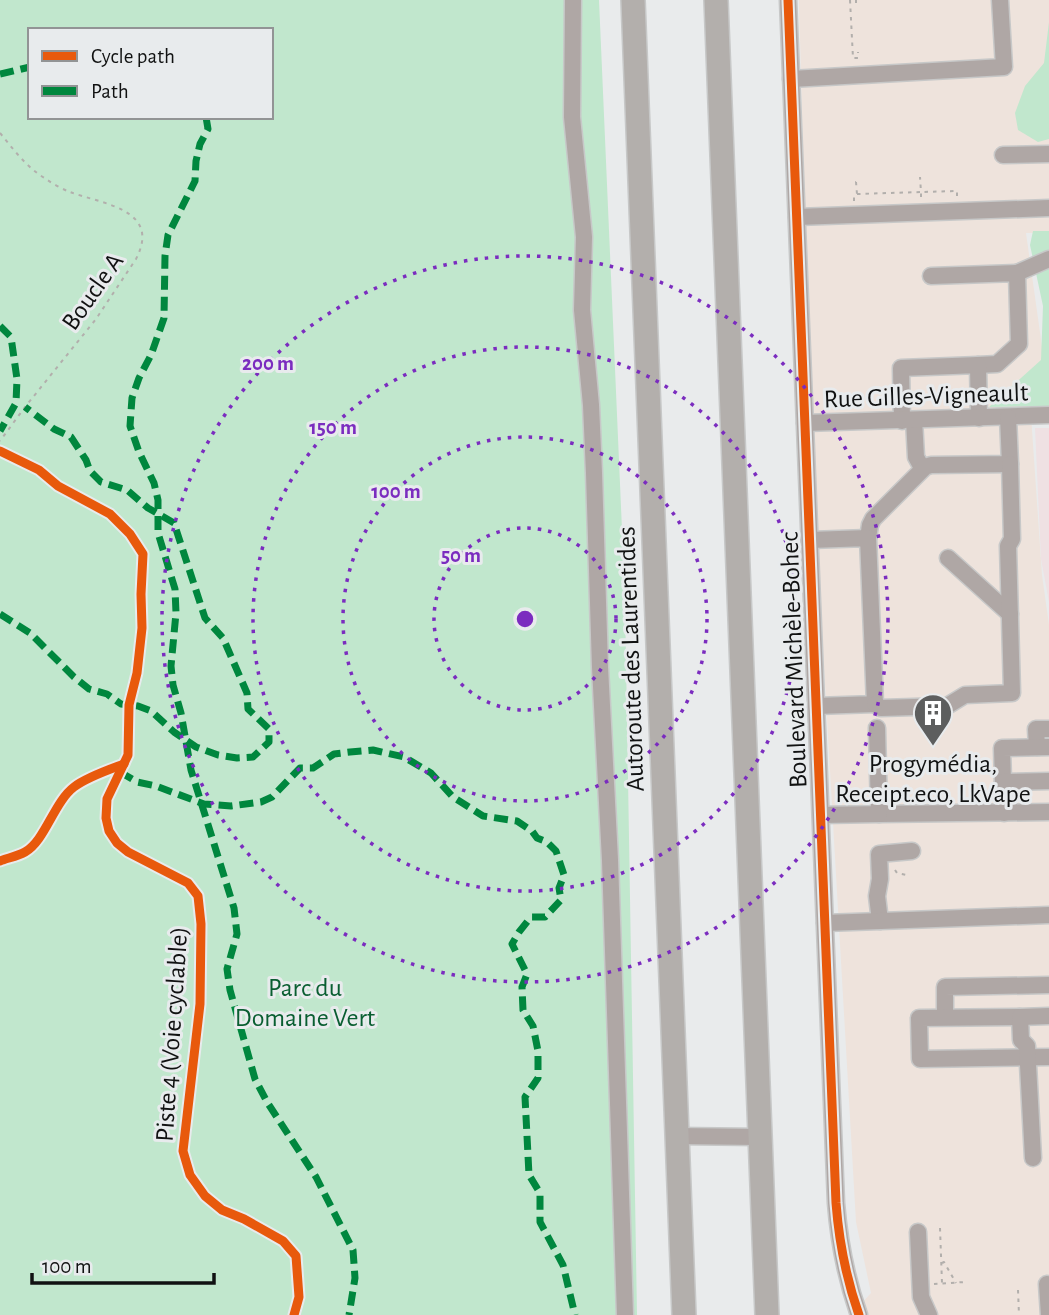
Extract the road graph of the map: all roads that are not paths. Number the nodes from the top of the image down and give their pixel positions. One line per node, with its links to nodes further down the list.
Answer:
1 (573, 0): 54 (street)
2 (633, 0): 49 (highway, Autoroute des Laurentides)
3 (716, 0): 50 (highway)
4 (788, 0): 6 (street, Boulevard Michèle-Bohec)
5 (1000, 0): 6 (street)
6 (792, 79): 10 (street, Boulevard Michèle-Bohec)
7 (1049, 153): 8 (street)
8 (1003, 155)
9 (1049, 208): 10 (street)
10 (797, 217): 19 (street, Boulevard Michèle-Bohec)
11 (1049, 259): 12 (street)
12 (1017, 273): 13 (street); 14 (street)
13 (931, 276)
14 (978, 365): 17 (street); 18 (street)
15 (1049, 415): 16 (street, Rue Gilles-Vigneault)
16 (1008, 417): 17 (street, Rue Gilles-Vigneault); 20 (street)
17 (979, 418): 18 (street, Rue Gilles-Vigneault)
18 (908, 420): 19 (street, Rue Gilles-Vigneault); 21 (street)
19 (805, 423): 23 (street, Boulevard Michèle-Bohec)
20 (1010, 464): 21 (street); 25 (street)
21 (922, 468): 22 (street)
22 (868, 538): 23 (street); 26 (street)
23 (810, 540): 27 (street, Boulevard Michèle-Bohec)
24 (948, 558): 25 (street)
25 (1010, 614): 26 (street)
26 (874, 704): 27 (street)
27 (816, 706): 36 (street, Boulevard Michèle-Bohec)
28 (877, 728): 35 (street)
29 (1049, 729): 30 (street)
30 (1043, 747): 32 (street)
31 (1049, 781): 32 (street)
32 (1003, 782): 34 (street)
33 (1049, 812): 34 (street)
34 (1004, 813): 35 (street)
35 (879, 814): 36 (street)
36 (821, 815): 40 (street, Boulevard Michèle-Bohec)
37 (912, 852): 39 (street)
38 (1049, 915): 39 (street)
39 (880, 920): 40 (street)
40 (825, 923): 57 (street, Boulevard Michèle-Bohec)
41 (1049, 985): 43 (street)
42 (1049, 1016): 44 (street)
43 (945, 1017): 44 (street); 45 (street)
44 (1020, 1017): 45 (street)
45 (1028, 1057): 46 (street); 48 (street)
46 (1049, 1057)
47 (1049, 1114): 48 (street)
48 (1031, 1115): 51 (street)
49 (677, 1136): 50 (street); 55 (highway, Autoroute des Laurentides)
50 (759, 1136): 56 (highway)
51 (1034, 1157)
52 (918, 1232): 58 (street)
53 (1047, 1284): 59 (street)
54 (625, 1315)
55 (684, 1315)
56 (766, 1315)
57 (859, 1315)
58 (929, 1315)
59 (1049, 1315)

